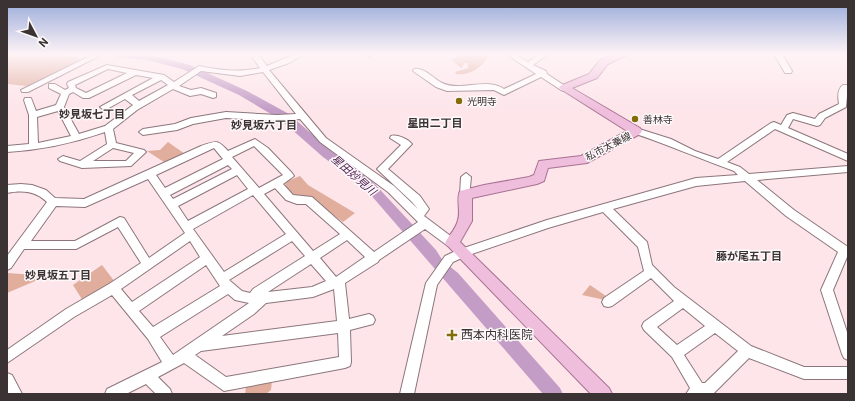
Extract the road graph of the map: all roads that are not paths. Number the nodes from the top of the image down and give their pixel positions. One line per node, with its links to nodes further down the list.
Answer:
1 (61, 73): 17 (street)
2 (95, 73): 18 (street)
3 (135, 73): 18 (street)
4 (140, 73): 12 (street)
5 (193, 73): 13 (street)
6 (220, 73): 7 (street)
7 (254, 73)
8 (266, 73): 26 (street)
9 (420, 73): 10 (street)
10 (543, 73): 16 (street)
11 (595, 73): 16 (main road)
12 (161, 77): 13 (street); 19 (street)
13 (172, 84): 20 (street); 22 (street)
14 (52, 86): 18 (street)
15 (846, 87): 28 (street)
16 (564, 88): 29 (main road, 私市太秦線)
17 (25, 90)
18 (69, 91): 24 (street)
19 (126, 95): 22 (street); 23 (street)
20 (213, 95)
21 (28, 100): 25 (street)
22 (138, 105): 27 (street)
23 (104, 106)
24 (60, 107): 25 (street); 31 (street)
25 (32, 115): 34 (street)
26 (304, 116): 30 (street); 54 (street)
27 (108, 128): 31 (street); 33 (street)
28 (784, 129): 37 (street); 39 (street)
29 (636, 131): 39 (street); 50 (main road, 私市太秦線)
30 (143, 132)
31 (77, 138): 34 (street)
32 (394, 138): 54 (street)
33 (112, 145): 40 (street); 40 (street)
34 (34, 147): 35 (street)
35 (7, 149)
36 (227, 158): 42 (street); 43 (street); 46 (street); 49 (street)
37 (848, 158)
38 (63, 159): 40 (street)
39 (720, 162): 45 (street)
40 (82, 164)
41 (848, 169): 45 (street)
42 (237, 170): 48 (street); 52 (street)
43 (150, 174): 49 (street); 51 (street)
44 (466, 177): 50 (street)
45 (747, 178): 53 (street); 60 (street)
46 (277, 183): 48 (street); 56 (street)
47 (7, 189): 51 (street)
48 (256, 191): 55 (street); 57 (street)
49 (164, 194): 52 (street)
50 (465, 195): 58 (main road)
51 (54, 202): 59 (street)
52 (171, 205): 55 (street)
53 (605, 208): 58 (street); 66 (street)
54 (420, 222): 58 (street); 63 (street)
55 (189, 231): 62 (street); 64 (street)
56 (348, 234): 61 (street); 63 (street)
57 (292, 236): 61 (street); 68 (street)
58 (457, 248): 92 (street); 93 (main road)
59 (14, 250): 64 (street); 65 (street)
60 (846, 252): 81 (street)
61 (312, 257): 67 (street); 70 (street)
62 (208, 258): 68 (street); 73 (street)
63 (374, 259): 67 (street)
64 (147, 264): 69 (street)
65 (7, 265)
66 (651, 272): 71 (street); 72 (street)
67 (336, 283): 70 (street); 75 (street)
68 (225, 284): 70 (street); 77 (street)
69 (113, 288): 73 (street); 83 (street)
70 (258, 299): 78 (street)
71 (683, 301): 76 (street); 80 (street)
72 (608, 302)
73 (132, 309): 77 (street)
74 (369, 320): 75 (street)
75 (344, 326): 78 (street); 82 (street)
76 (715, 326): 79 (street); 80 (street)
77 (152, 335): 84 (street)
78 (199, 345): 82 (street)
79 (747, 351): 85 (street); 88 (street)
80 (676, 352): 88 (street)
81 (848, 354)
82 (184, 355): 84 (street)
83 (7, 357)
84 (171, 364): 86 (street)
85 (848, 374)
86 (148, 376): 90 (street); 91 (street)
87 (7, 380): 89 (street)
88 (696, 392)
89 (15, 394)
90 (112, 394)
91 (164, 394)
92 (408, 394)
93 (603, 394)

